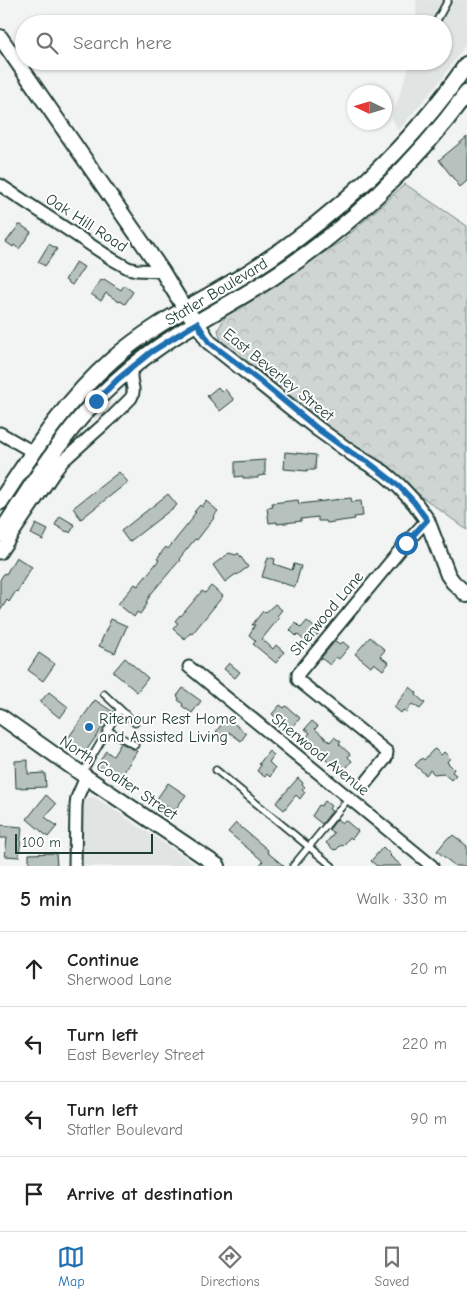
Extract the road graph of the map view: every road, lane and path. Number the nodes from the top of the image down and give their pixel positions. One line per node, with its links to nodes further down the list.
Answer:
1 (448, 0): 2 (lane)
2 (440, 15)
3 (0, 37): 4 (street, East Beverley Street)
4 (15, 59)
5 (467, 64): 10 (main road, Statler Boulevard)
6 (23, 70): 9 (street, East Beverley Street)
7 (467, 93): 11 (main road, Statler Boulevard)
8 (0, 185): 9 (street, Oak Hill Road)
9 (162, 272): 10 (street, East Beverley Street)
10 (185, 309): 11 (street, East Beverley Street); 14 (main road, Statler Boulevard)
11 (197, 323): 12 (main road, Statler Boulevard); 16 (street, East Beverley Street)
12 (132, 367): 17 (main road, Statler Boulevard); 18 (street)
13 (0, 433): 14 (street)
14 (33, 452): 15 (main road, Statler Boulevard)
15 (0, 502)
16 (427, 520): 19 (street, East Beverley Street); 29 (street, Sherwood Lane)
17 (0, 534)
18 (0, 553)
19 (467, 595)
20 (189, 667): 30 (street, Sherwood Avenue)
21 (104, 694): 22 (lane)
22 (120, 709): 24 (lane); 25 (lane)
23 (0, 716): 28 (street, North Coalter Street)
24 (134, 723)
25 (107, 730): 26 (lane); 28 (lane)
26 (134, 745)
27 (216, 770): 31 (lane)
28 (84, 775): 32 (street); 33 (street, North Coalter Street)
29 (364, 785)
30 (349, 798): 31 (lane); 36 (street, Sherwood Avenue)
31 (308, 846): 34 (lane); 35 (lane)
32 (75, 866)
33 (218, 866)
34 (293, 866)
35 (332, 866)
36 (432, 866)

